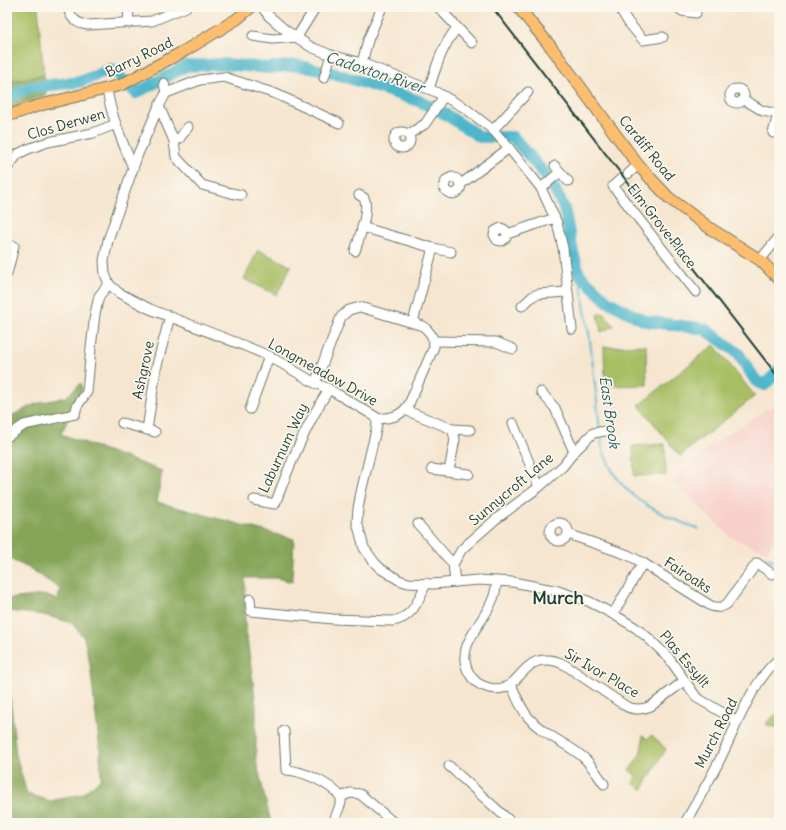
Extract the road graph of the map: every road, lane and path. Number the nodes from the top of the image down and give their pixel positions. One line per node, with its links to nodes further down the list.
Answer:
1 (68, 7): 13 (street)
2 (128, 7): 13 (street)
3 (186, 7): 13 (street)
4 (251, 7): 23 (main road, Barry Road)
5 (262, 7): 17 (street)
6 (382, 7): 20 (street)
7 (438, 7): 14 (street)
8 (518, 7): 40 (main road, Cardiff Road)
9 (619, 7): 16 (street)
10 (677, 7): 12 (street)
11 (315, 8): 17 (street)
12 (696, 12)
13 (129, 23)
14 (457, 28): 18 (street); 24 (street)
15 (253, 36): 17 (street)
16 (663, 36)
17 (297, 37): 19 (street)
18 (472, 43)
19 (332, 55): 20 (street); 21 (street)
20 (362, 63): 24 (street)
21 (324, 78)
22 (164, 83): 26 (street)
23 (107, 89): 31 (main road, Barry Road); 33 (street)
24 (428, 89): 27 (street)
25 (528, 92): 35 (street)
26 (166, 93): 29 (street); 32 (street)
27 (444, 96): 35 (street); 37 (street)
28 (743, 99): 30 (street)
29 (159, 106): 38 (street); 42 (street)
30 (778, 113): 36 (street)
31 (7, 116)
32 (339, 123)
33 (116, 124): 41 (street, Clos Derwen); 42 (street)
34 (188, 127): 38 (street)
35 (493, 130): 39 (street)
36 (773, 132)
37 (409, 134)
38 (174, 141): 46 (street)
39 (509, 148): 44 (street); 45 (street)
40 (638, 165): 56 (main road, Cardiff Road); 61 (street, Elm Grove Place)
41 (7, 168)
42 (133, 168): 59 (street)
43 (568, 181): 44 (street)
44 (547, 183): 48 (street)
45 (461, 184)
46 (241, 195)
47 (359, 195): 49 (street)
48 (555, 218): 50 (street); 60 (street)
49 (362, 227): 53 (street); 54 (street)
50 (507, 234)
51 (779, 237): 56 (street)
52 (7, 245): 57 (street)
53 (433, 248): 55 (street); 64 (street)
54 (355, 251)
55 (451, 252)
56 (760, 260): 58 (main road, Cardiff Road)
57 (7, 274)
58 (779, 279)
59 (109, 284): 63 (street, Longmeadow Drive); 80 (street)
60 (568, 292): 62 (street); 65 (street)
61 (696, 292)
62 (522, 306)
63 (170, 316): 68 (street, Longmeadow Drive); 75 (street, Ashgrove)
64 (413, 322): 66 (street); 69 (street)
65 (572, 329)
66 (434, 342): 67 (street); 73 (street)
67 (513, 349)
68 (269, 356): 69 (street, Longmeadow Drive); 72 (street)
69 (315, 383): 70 (street, Longmeadow Drive)
70 (329, 389): 74 (street, Longmeadow Drive); 86 (street, Laburnum Way)
71 (541, 392): 81 (street)
72 (250, 409)
73 (405, 410): 74 (street); 77 (street)
74 (377, 419): 94 (street, Longmeadow Drive)
75 (122, 423)
76 (513, 423): 85 (street)
77 (452, 429): 78 (street); 83 (street)
78 (470, 430)
79 (606, 431): 81 (street, Sunnycroft Lane)
80 (7, 437)
81 (574, 452): 85 (street, Sunnycroft Lane)
82 (432, 469): 83 (street)
83 (449, 471): 84 (street)
84 (469, 474)
85 (539, 487): 90 (street, Sunnycroft Lane)
86 (254, 500)
87 (418, 524): 90 (street)
88 (568, 534): 89 (street, Fairoaks)
89 (643, 563): 91 (street, Fairoaks); 96 (street)
90 (453, 564): 93 (street)
91 (772, 574)
92 (497, 581): 93 (street, Plas Essyllt); 96 (street, Plas Essyllt); 99 (street)
93 (455, 582): 94 (street, Plas Essyllt)
94 (426, 584): 95 (street)
95 (250, 600)
96 (613, 614): 98 (street, Plas Essyllt)
97 (779, 659): 100 (street, Murch Road)
98 (684, 681): 99 (street, Sir Ivor Place); 100 (street, Plas Essyllt)
99 (511, 684): 103 (street)
100 (737, 721): 108 (street, Murch Road)
101 (284, 731): 104 (street)
102 (449, 766): 107 (street)
103 (604, 784)
104 (341, 797): 105 (street); 106 (street)
105 (333, 823)
106 (394, 823)
107 (512, 823)
108 (685, 823)

